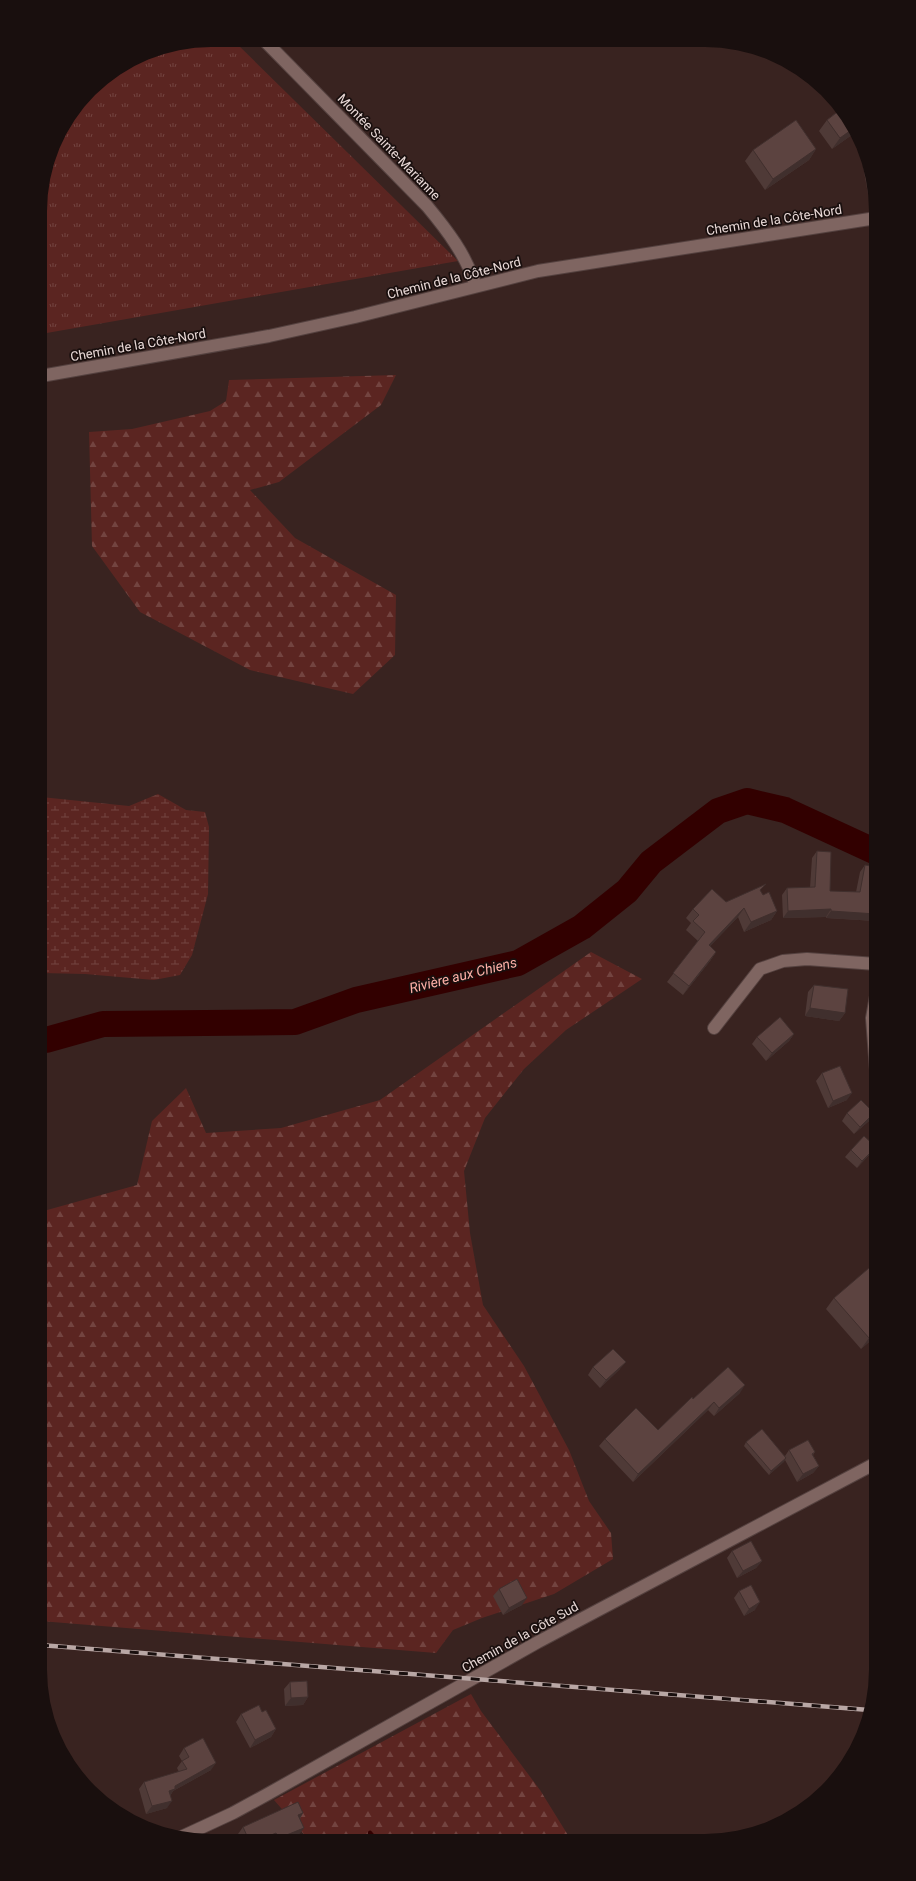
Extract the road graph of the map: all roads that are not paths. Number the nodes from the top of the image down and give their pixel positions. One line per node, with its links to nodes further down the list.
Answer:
1 (271, 47): 3 (street, Montée Sainte-Marianne)
2 (869, 219): 3 (street, Chemin de la Côte-Nord)
3 (476, 286): 4 (street, Chemin de la Côte-Nord)
4 (47, 375)
5 (869, 963): 6 (street)
6 (714, 1028)
7 (869, 1467): 8 (street, Chemin de la Côte Sud)
8 (190, 1833)

